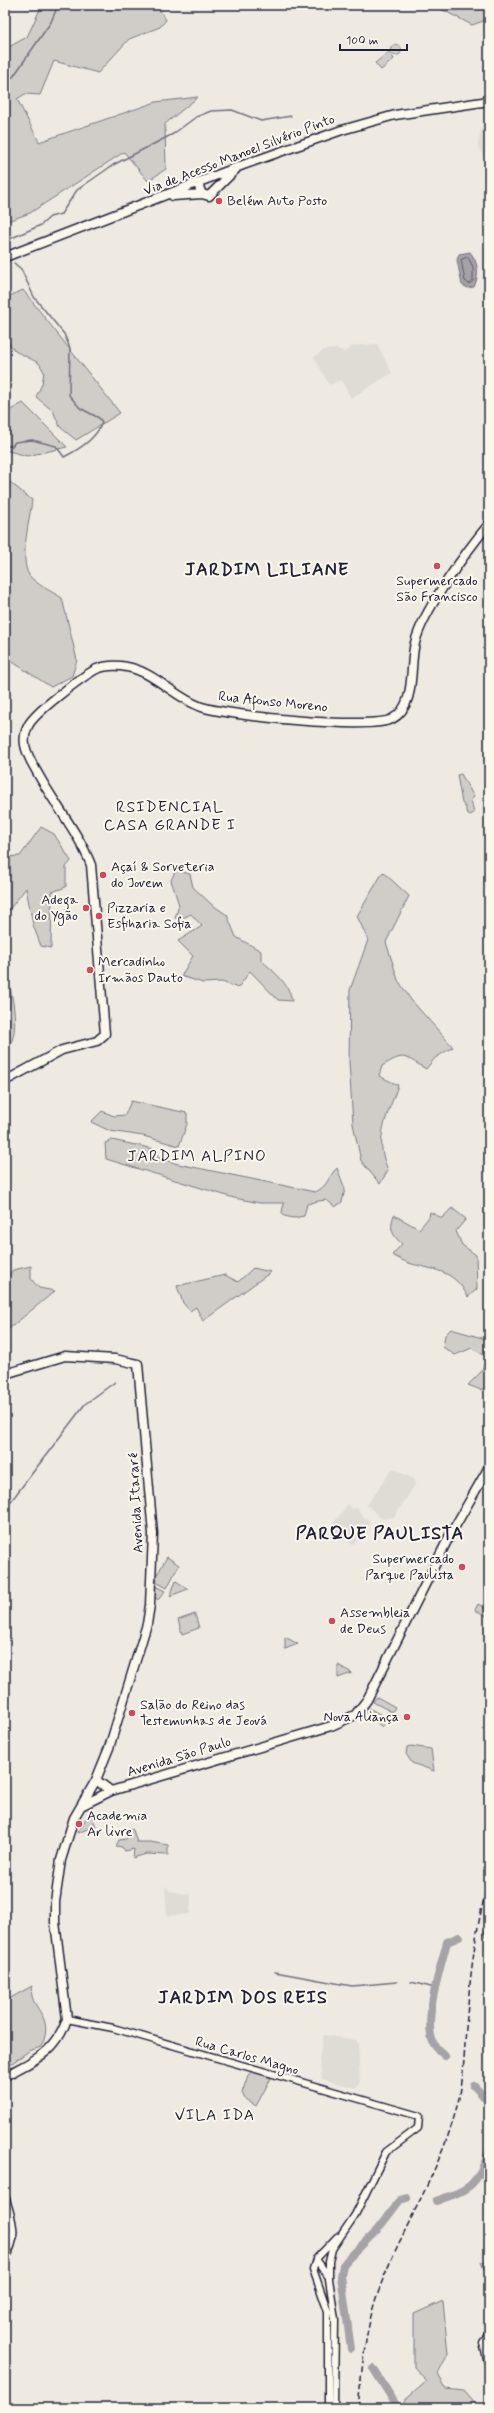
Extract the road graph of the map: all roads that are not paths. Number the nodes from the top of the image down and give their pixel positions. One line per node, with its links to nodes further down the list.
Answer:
1 (489, 101): 2 (main road, Via de Acesso Manoel Silvério Pinto)
2 (238, 167): 3 (main road, Via de Acesso Manoel Silvério Pinto); 4 (main road)
3 (200, 182): 4 (main road); 5 (main road, Via de Acesso Manoel Silvério Pinto)
4 (202, 194): 5 (main road)
5 (166, 196): 6 (main road, Via de Acesso Manoel Silvério Pinto)
6 (5, 257)
7 (489, 524): 8 (main road, Rua Afonso Moreno)
8 (5, 1081)
9 (5, 1374): 11 (main road, Avenida Itararé)
10 (489, 1468): 12 (main road, Avenida São Paulo)
11 (96, 1780): 12 (main road); 13 (main road, Avenida Itararé)
12 (112, 1791): 13 (main road, Avenida São Paulo)
13 (82, 1805): 14 (main road)
14 (67, 2019): 15 (main road); 17 (street, Rua Carlos Magno)
15 (5, 2076)
16 (5, 2200): 18 (main road)
17 (342, 2232): 19 (street); 20 (street)
18 (5, 2256)
19 (316, 2259): 20 (street); 21 (street)
20 (329, 2280): 21 (street); 25 (street)
21 (318, 2284): 24 (street)
22 (489, 2334): 23 (main road)
23 (489, 2363)
24 (328, 2408)
25 (334, 2408)

